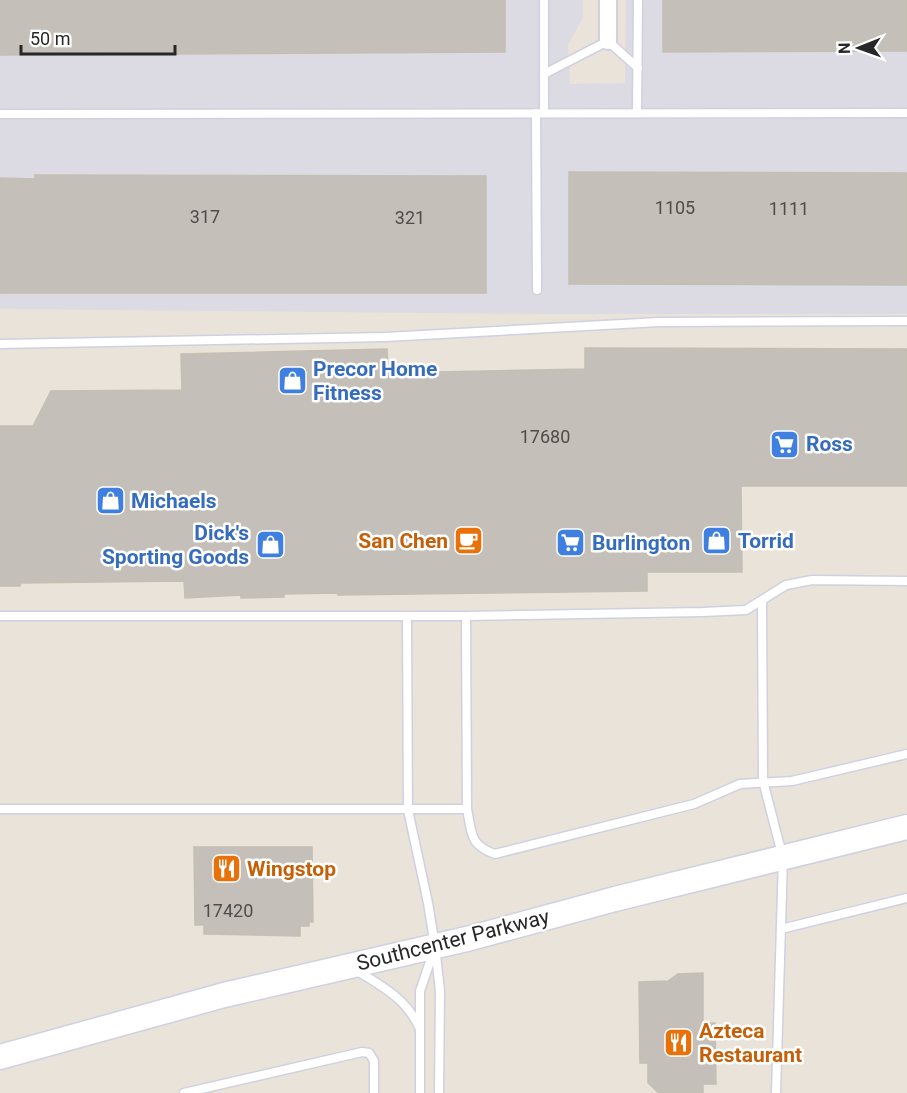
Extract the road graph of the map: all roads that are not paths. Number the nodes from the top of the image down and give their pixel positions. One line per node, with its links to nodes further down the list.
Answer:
1 (544, 0): 6 (lane)
2 (608, 0): 4 (street)
3 (638, 0): 5 (lane)
4 (608, 41): 5 (lane); 6 (lane)
5 (638, 68): 8 (lane)
6 (544, 74): 7 (lane)
7 (540, 113): 8 (lane); 10 (lane); 11 (lane)
8 (637, 113): 9 (lane)
9 (907, 113)
10 (0, 114)
11 (537, 290)
12 (907, 321): 13 (lane)
13 (0, 344)
14 (907, 581): 15 (lane)
15 (762, 601): 17 (lane); 20 (lane)
16 (0, 616): 18 (lane)
17 (466, 616): 18 (lane); 22 (lane)
18 (407, 617): 23 (lane)
19 (907, 754): 20 (lane)
20 (764, 781): 22 (lane); 25 (lane)
21 (0, 809): 23 (lane)
22 (467, 809): 23 (lane)
23 (408, 810): 28 (lane)
24 (907, 827): 25 (main road, Southcenter Parkway)
25 (783, 858): 27 (lane); 28 (main road, Southcenter Parkway)
26 (907, 898): 27 (lane)
27 (781, 930): 36 (lane)
28 (435, 946): 29 (main road, Southcenter Parkway); 30 (lane); 35 (lane)
29 (348, 966): 30 (lane); 31 (main road, Southcenter Parkway)
30 (420, 1030): 34 (lane)
31 (0, 1057)
32 (184, 1093): 33 (lane)
33 (374, 1093)
34 (420, 1093)
35 (439, 1093)
36 (776, 1093)

